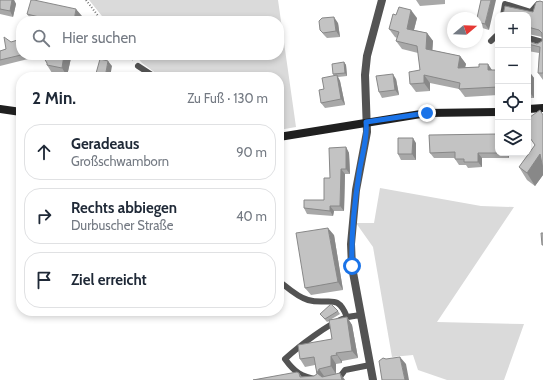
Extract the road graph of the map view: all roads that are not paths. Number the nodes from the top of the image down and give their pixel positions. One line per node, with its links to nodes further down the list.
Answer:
1 (382, 0): 19 (street)
2 (543, 5): 5 (lane)
3 (504, 12): 4 (lane)
4 (531, 12)
5 (531, 12)
6 (495, 37): 8 (lane)
7 (531, 39): 9 (lane)
8 (491, 41)
9 (543, 42)
10 (531, 45): 11 (lane)
11 (543, 47)
12 (138, 66): 13 (lane)
13 (147, 72)
14 (543, 108): 16 (main road)
15 (0, 109): 17 (main road)
16 (531, 109)
17 (16, 111)
18 (495, 112): 19 (main road)
19 (366, 122): 20 (main road); 22 (street)
20 (284, 136)
21 (284, 285): 23 (lane)
22 (361, 316): 23 (lane); 24 (street)
23 (347, 317): 25 (lane)
24 (370, 365): 26 (lane); 27 (street)
25 (318, 380)
26 (327, 380)
27 (373, 380)

